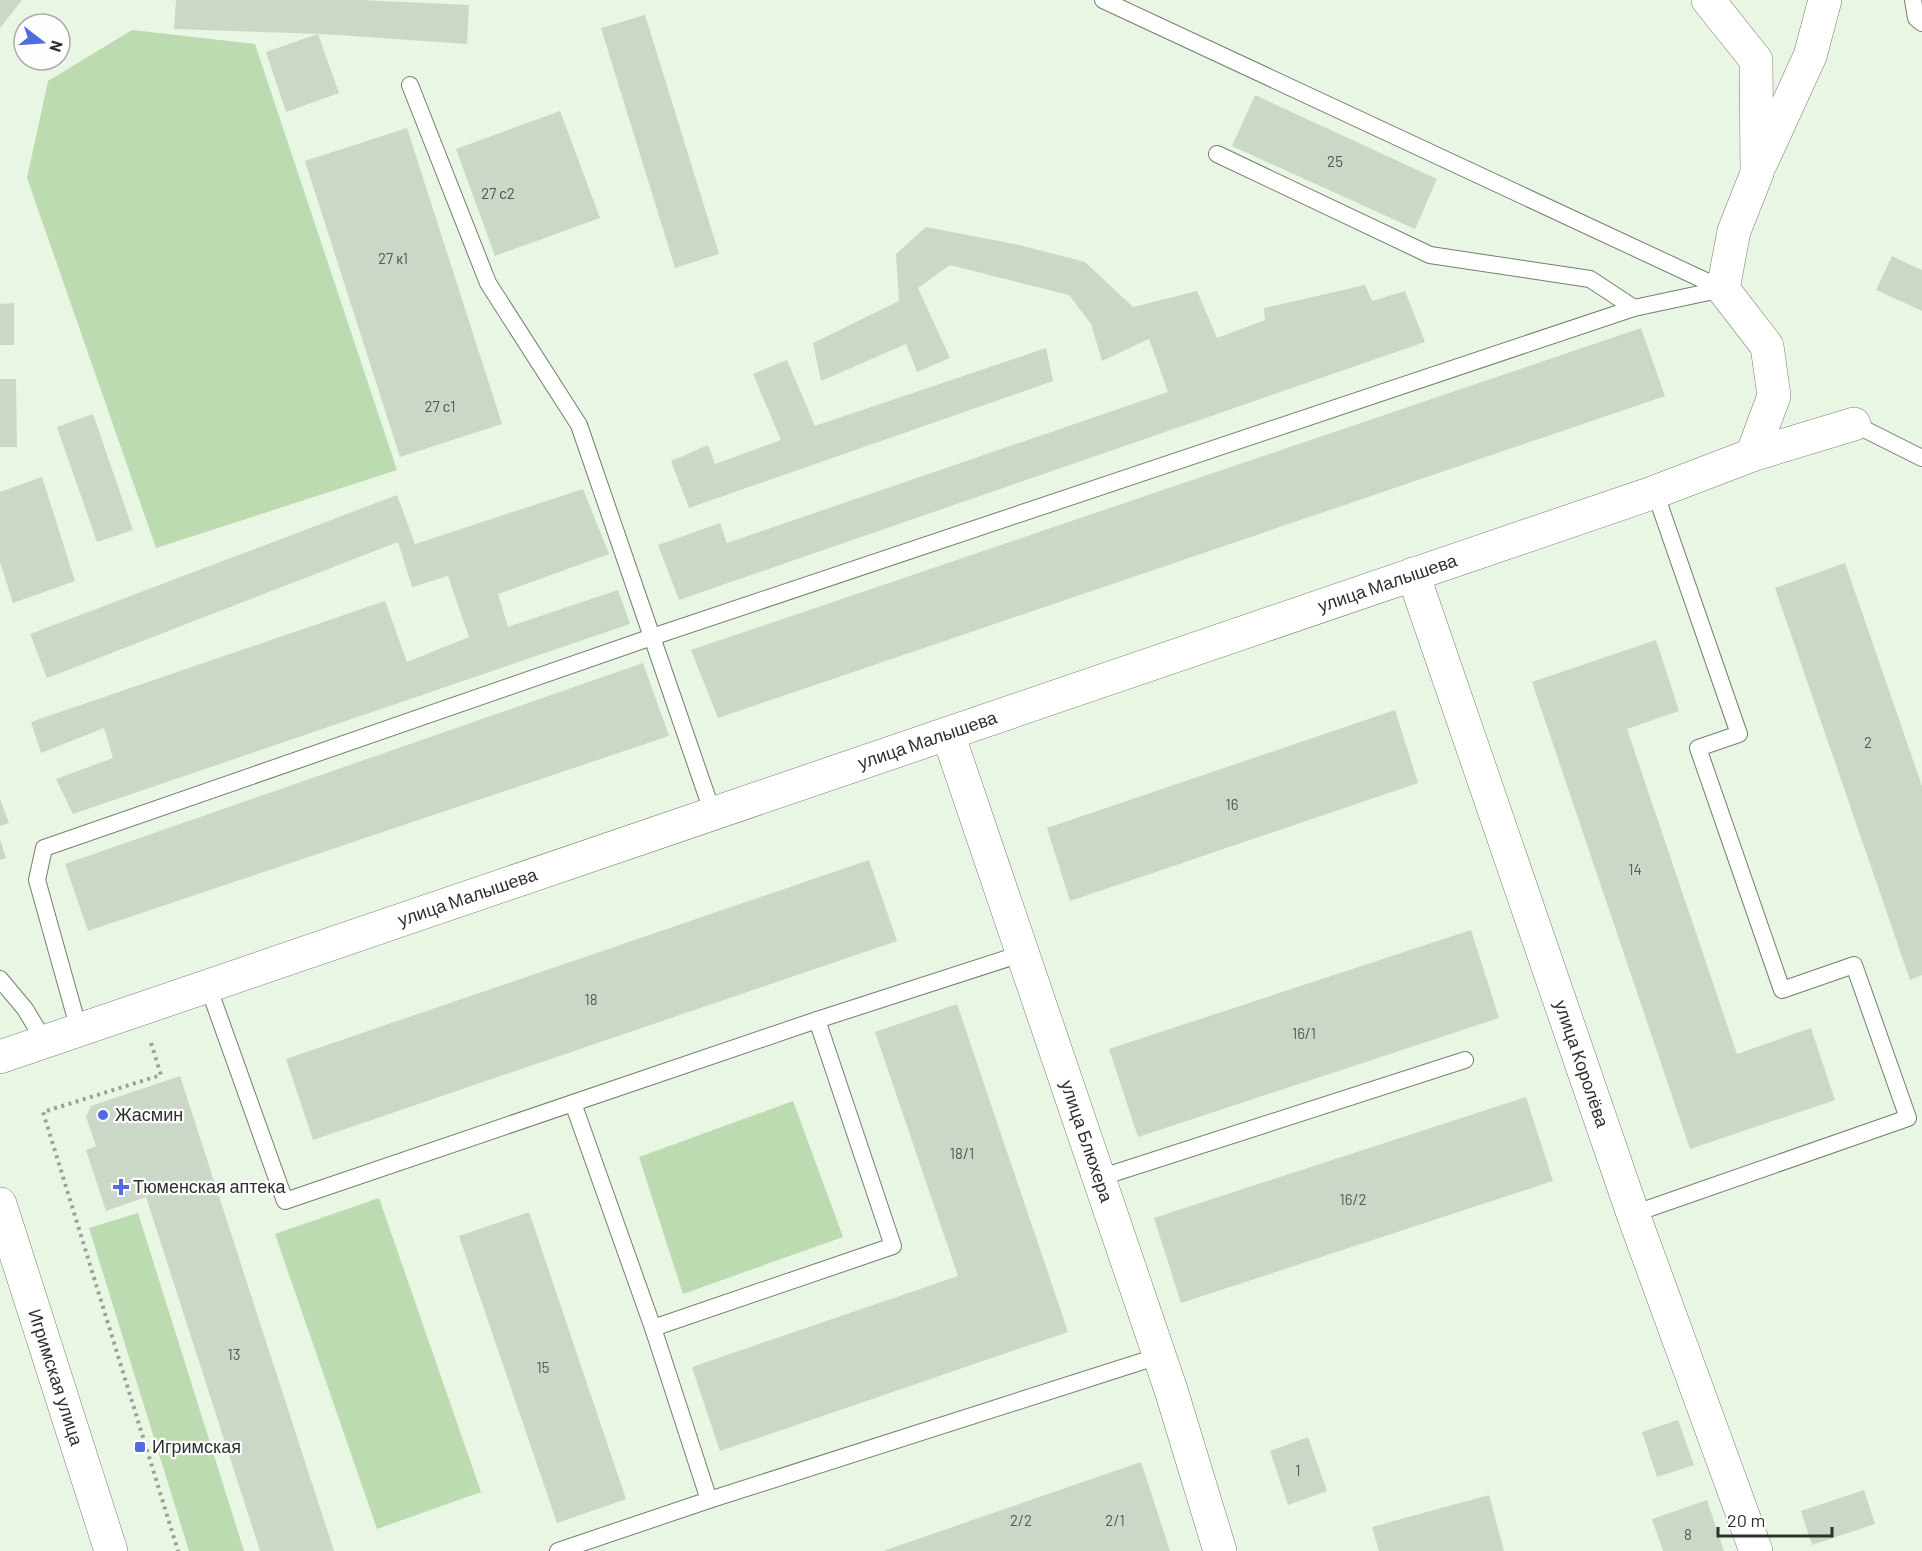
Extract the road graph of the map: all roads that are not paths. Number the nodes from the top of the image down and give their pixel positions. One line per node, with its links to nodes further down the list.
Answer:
1 (1103, 0): 11 (lane)
2 (1708, 0): 7 (street)
3 (1825, 0): 6 (street)
4 (1913, 0): 5 (lane)
5 (1922, 23)
6 (1810, 56): 7 (street); 10 (street)
7 (1756, 60): 10 (street)
8 (410, 85): 18 (lane)
9 (1217, 154): 12 (lane)
10 (1757, 173): 11 (street)
11 (1723, 289): 12 (lane); 14 (street)
12 (1634, 308): 18 (lane)
13 (1854, 424): 14 (street, улица Малышева); 15 (lane)
14 (1752, 455): 16 (street, улица Малышева)
15 (1922, 458)
16 (1655, 492): 17 (street, улица Малышева); 32 (lane)
17 (1413, 574): 19 (street, улица Малышева); 32 (street, улица Королёва)
18 (652, 638): 20 (lane); 25 (lane)
19 (948, 734): 20 (street, улица Малышева); 21 (street, улица Блюхера)
20 (713, 814): 23 (street, улица Малышева)
21 (1024, 953): 24 (lane); 30 (street, улица Блюхера)
22 (0, 979): 26 (lane)
23 (208, 986): 25 (street, улица Малышева); 29 (lane)
24 (817, 1020): 29 (lane); 34 (lane)
25 (79, 1030): 26 (street, улица Малышева)
26 (45, 1042): 27 (street, улица Малышева)
27 (0, 1057)
28 (1465, 1060): 30 (lane)
29 (573, 1103): 34 (lane)
30 (1099, 1178): 35 (street, улица Блюхера)
31 (0, 1204): 33 (street, Игримская улица)
32 (1633, 1214): 40 (street, улица Королёва)
33 (6, 1244): 37 (street, Игримская улица)
34 (653, 1328): 36 (lane)
35 (1159, 1356): 36 (lane); 39 (street, улица Блюхера)
36 (709, 1500): 38 (lane)
37 (111, 1551)
38 (558, 1551)
39 (1220, 1551)
40 (1756, 1551)

